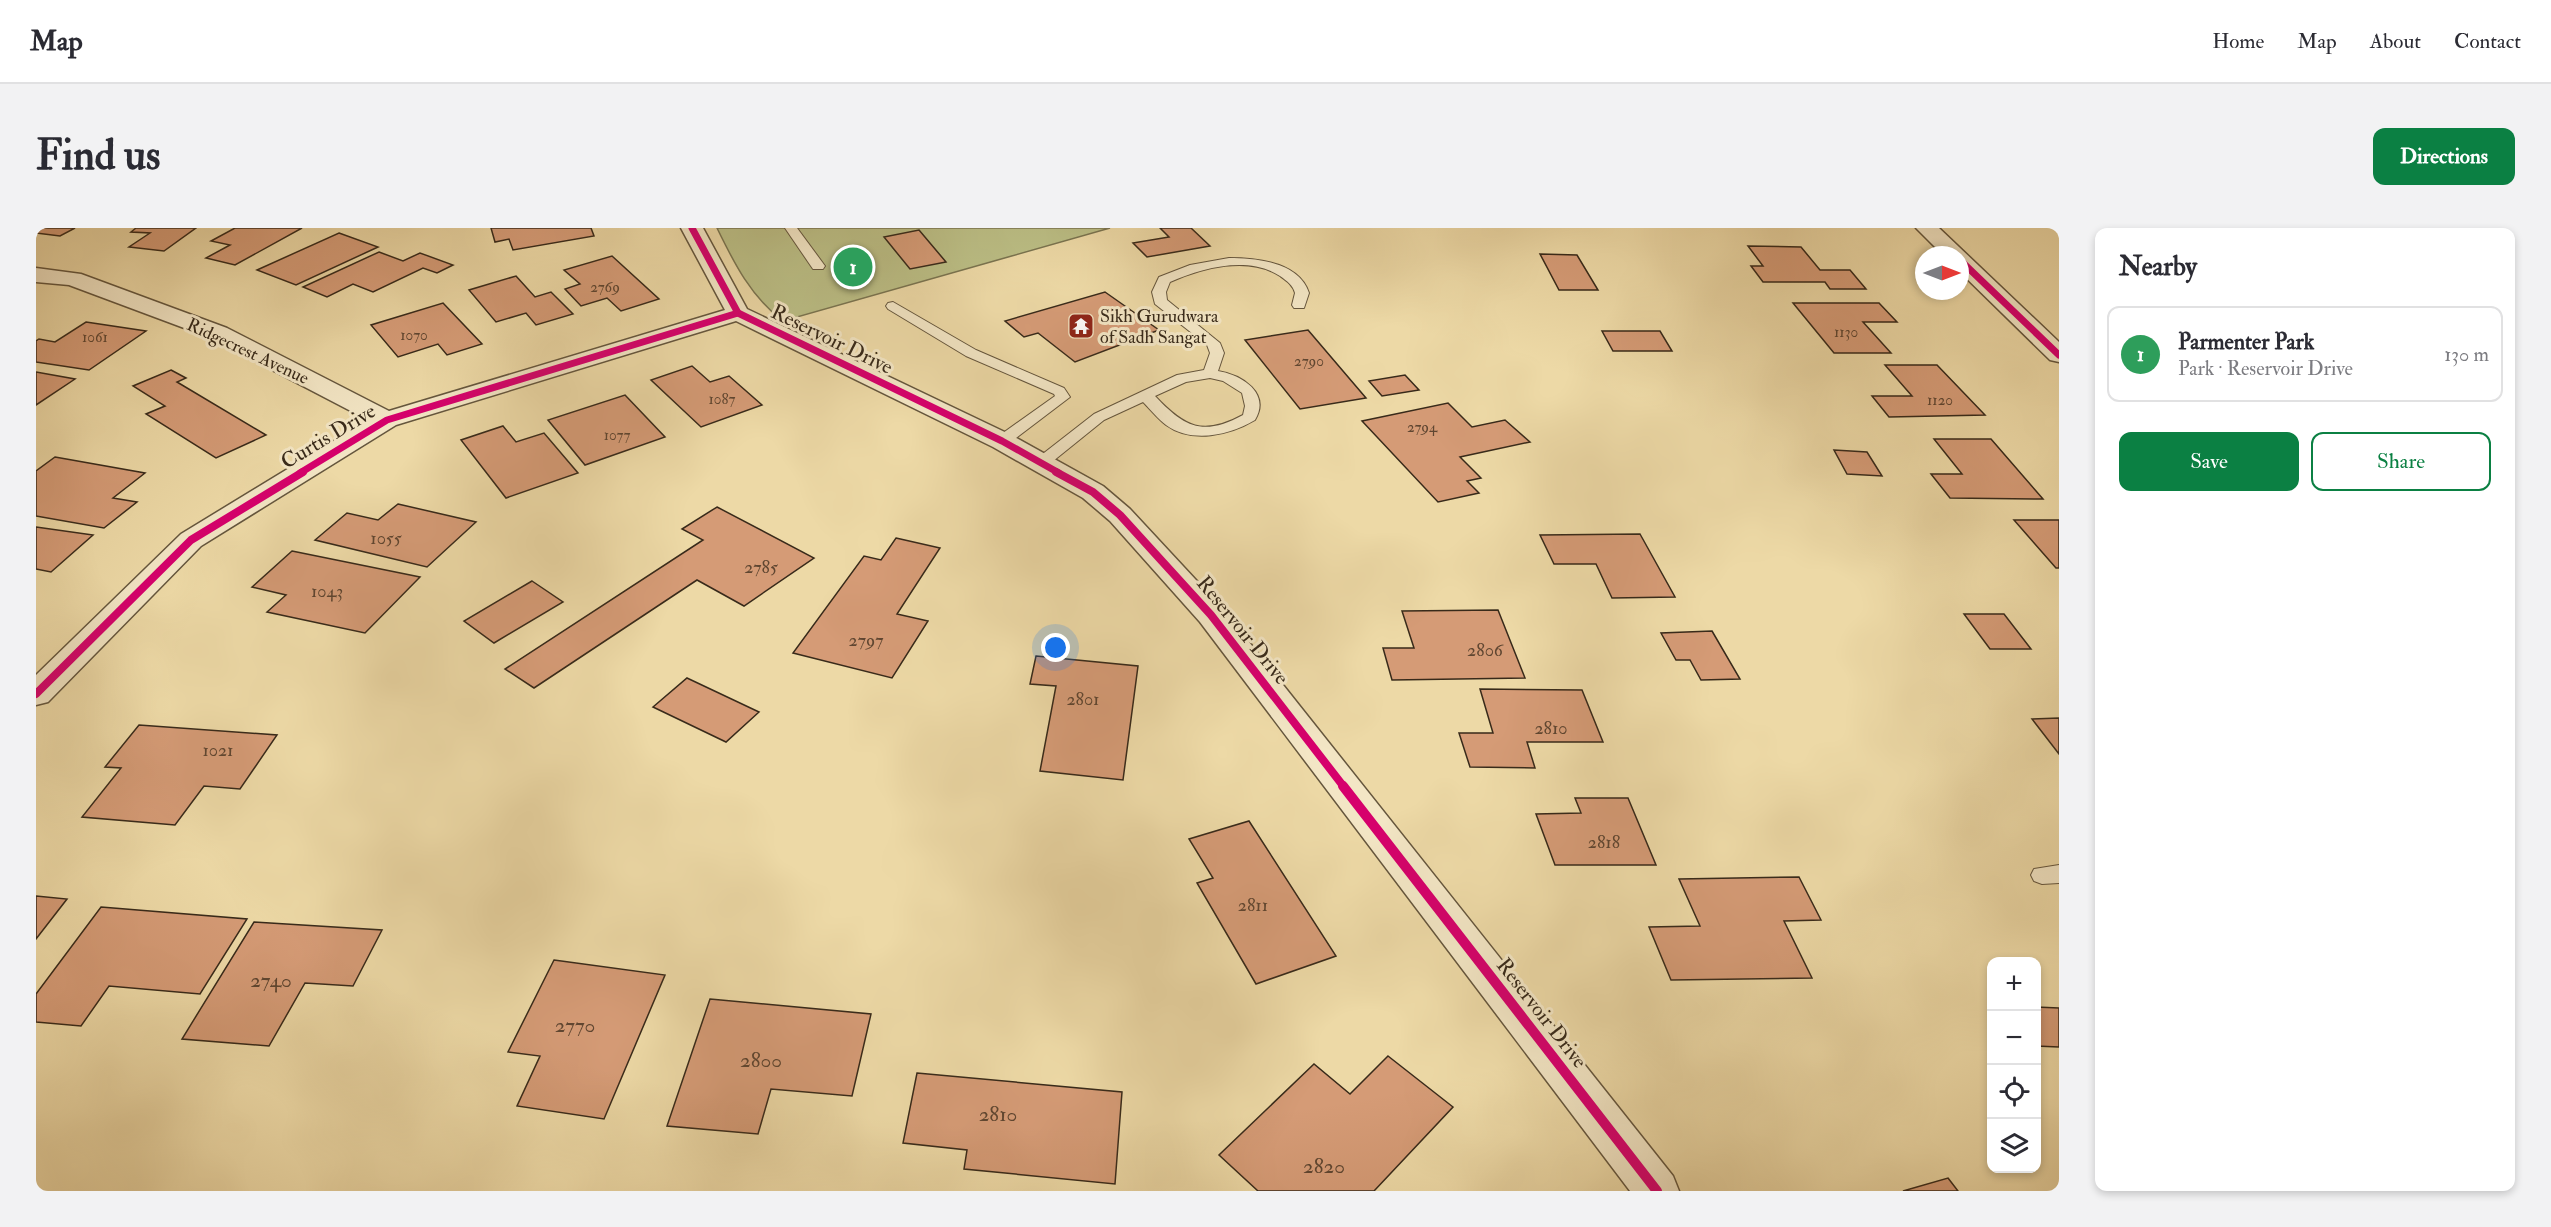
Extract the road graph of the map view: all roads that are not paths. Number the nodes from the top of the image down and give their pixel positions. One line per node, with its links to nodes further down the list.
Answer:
1 (692, 228): 10 (street, Reservoir Drive)
2 (791, 228): 5 (lane)
3 (1927, 228): 4 (street)
4 (1946, 246)
5 (818, 266)
6 (1969, 269): 11 (street)
7 (41, 285): 14 (street, Ridgecrest Avenue)
8 (1299, 305): 12 (lane)
9 (893, 306): 15 (lane)
10 (738, 313): 14 (street, Curtis Drive); 15 (street, Reservoir Drive)
11 (2059, 355)
12 (1210, 374): 13 (lane); 13 (lane)
13 (1146, 395): 16 (lane)
14 (387, 420): 17 (street, Curtis Drive)
15 (1002, 441): 16 (street, Reservoir Drive)
16 (1041, 463): 18 (street, Reservoir Drive)
17 (36, 694)
18 (1657, 1191)

